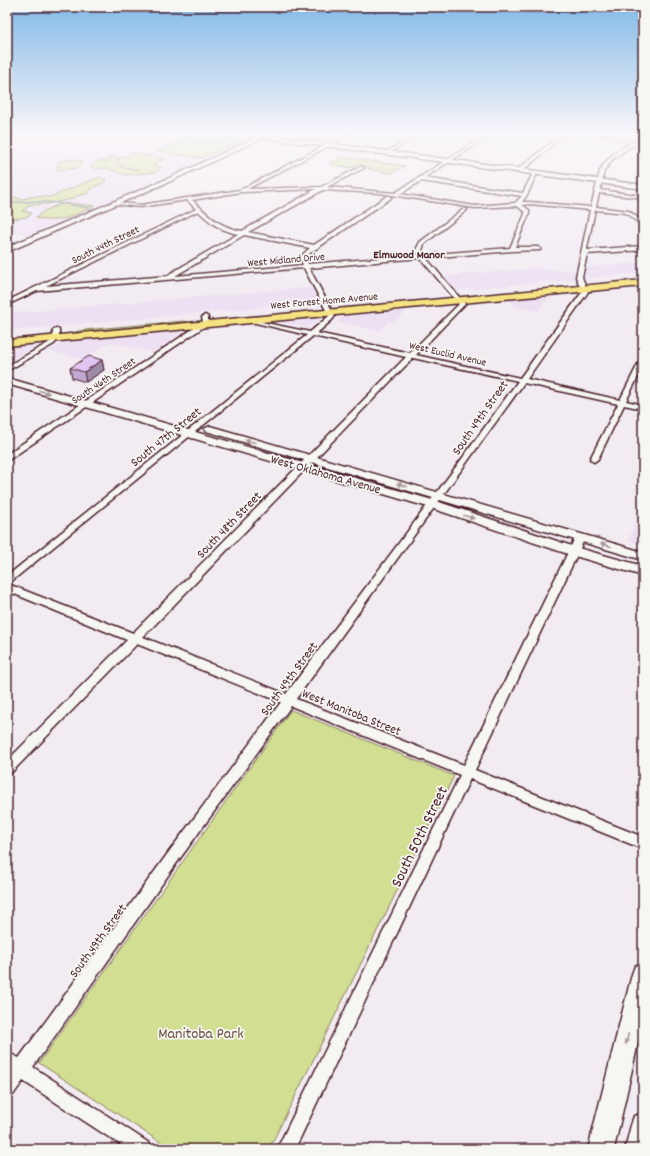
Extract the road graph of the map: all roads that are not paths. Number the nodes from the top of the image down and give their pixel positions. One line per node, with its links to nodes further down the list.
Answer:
1 (149, 189): 17 (main road)
2 (245, 189): 10 (street)
3 (277, 189): 10 (street)
4 (322, 189): 11 (street)
5 (332, 189): 13 (street)
6 (403, 189): 13 (street)
7 (489, 189): 12 (street)
8 (527, 189): 12 (street)
9 (598, 191): 14 (street); 19 (street)
10 (241, 192): 15 (street)
11 (317, 192): 13 (street); 15 (street); 22 (street)
12 (525, 194): 16 (street)
13 (392, 196): 16 (street); 18 (street); 23 (street)
14 (643, 198)
15 (189, 200): 17 (street); 20 (street)
16 (517, 204): 18 (street); 19 (street); 25 (street)
17 (114, 205): 27 (main road); 29 (main road)
18 (465, 209): 30 (street)
19 (593, 209): 21 (street); 28 (street)
20 (199, 210): 22 (street); 36 (street, South 44th Street)
21 (643, 224)
22 (242, 234): 23 (street); 33 (street)
23 (314, 247): 31 (street)
24 (643, 248): 28 (street)
25 (512, 249): 26 (street, West Midland Drive); 30 (street, West Midland Drive)
26 (538, 249)
27 (7, 250)
28 (585, 252): 35 (street)
29 (7, 256)
30 (422, 257): 31 (street, West Midland Drive); 37 (street)
31 (306, 267): 33 (street, West Midland Drive); 39 (street)
32 (643, 276): 35 (main road, West Forest Home Avenue)
33 (169, 279): 36 (street, West Midland Drive)
34 (643, 283): 35 (main road, West Forest Home Avenue)
35 (583, 285): 37 (main road, West Forest Home Avenue); 51 (street, South 49th Street)
36 (36, 289): 38 (street, South 44th Street)
37 (457, 297): 39 (main road, West Forest Home Avenue); 46 (street, South 48th Street)
38 (7, 303)
39 (328, 309): 40 (main road, West Forest Home Avenue); 41 (main road, West Forest Home Avenue); 42 (street, South 47th Street)
40 (205, 320): 41 (main road, West Forest Home Avenue); 44 (main road, West Forest Home Avenue); 52 (street, South 46th Street)
41 (249, 320): 42 (street, West Euclid Avenue)
42 (313, 333): 46 (street, West Euclid Avenue); 56 (street, South 47th Street)
43 (7, 334): 44 (main road, West Forest Home Avenue)
44 (56, 334): 45 (main road, West Forest Home Avenue); 48 (street)
45 (7, 342)
46 (411, 356): 51 (street, West Euclid Avenue); 58 (street, South 48th Street)
47 (643, 360): 53 (street)
48 (7, 369)
49 (7, 372): 52 (main road, West Oklahoma Avenue)
50 (7, 381): 54 (main road, West Oklahoma Avenue, one-way to 54)
51 (522, 381): 53 (street, West Euclid Avenue); 61 (street, South 49th Street)
52 (97, 397): 54 (street, South 46th Street); 56 (main road, West Oklahoma Avenue)
53 (622, 403): 55 (street, West Euclid Avenue); 59 (street)
54 (87, 404): 56 (main road, West Oklahoma Avenue); 57 (street, South 46th Street)
55 (643, 407)
56 (194, 430): 58 (main road, West Oklahoma Avenue, one-way to 56); 60 (main road, West Oklahoma Avenue); 68 (street, South 47th Street)
57 (7, 458)
58 (311, 458): 60 (street, South 48th Street); 61 (main road, West Oklahoma Avenue, one-way to 58)
59 (594, 459)
60 (302, 466): 61 (main road, West Oklahoma Avenue); 70 (street, South 48th Street)
61 (436, 500): 62 (main road, West Oklahoma Avenue); 63 (main road, West Oklahoma Avenue, one-way to 63); 71 (street, South 49th Street)
62 (580, 538): 63 (street, South 50th Street); 64 (main road, West Oklahoma Avenue, one-way to 62)
63 (573, 550): 65 (main road, West Oklahoma Avenue); 73 (street, South 50th Street)
64 (643, 556)
65 (598, 558): 66 (main road); 67 (main road, West Oklahoma Avenue)
66 (643, 564)
67 (643, 571)
68 (7, 581)
69 (7, 587): 70 (street, West Manitoba Street)
70 (135, 639): 71 (street, West Manitoba Street); 72 (street, South 48th Street)
71 (289, 701): 73 (street, West Manitoba Street); 76 (street, South 49th Street)
72 (7, 769)
73 (467, 773): 74 (street, West Manitoba Street); 80 (street, South 50th Street)
74 (643, 843)
75 (643, 974): 81 (main road, one-way to 81)
76 (14, 1065): 77 (street, South 49th Street); 79 (street)
77 (7, 1089)
78 (643, 1125): 82 (main road)
79 (143, 1149)
80 (286, 1149)
81 (601, 1149)
82 (638, 1149)

